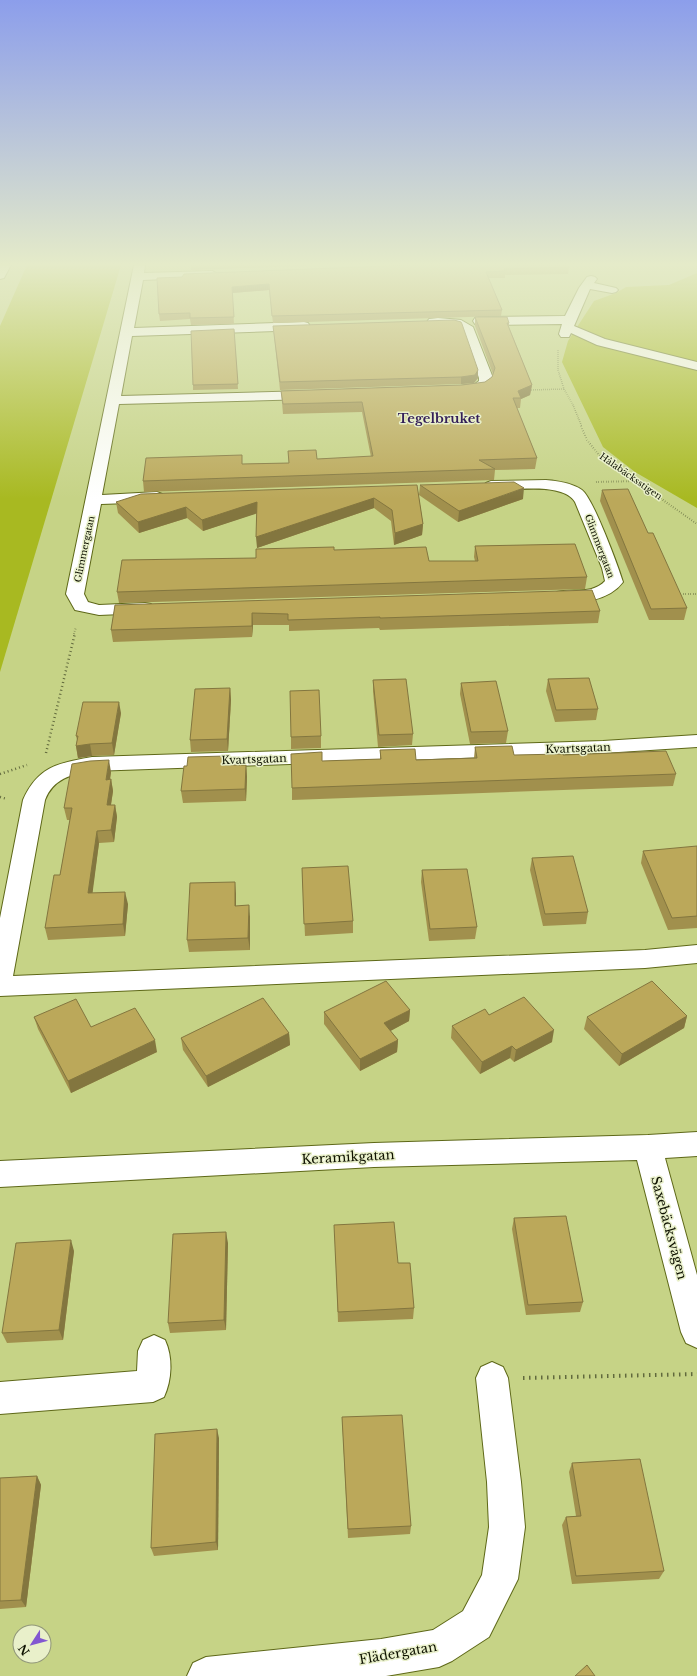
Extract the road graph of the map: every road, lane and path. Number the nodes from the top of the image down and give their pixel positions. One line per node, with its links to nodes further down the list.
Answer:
1 (126, 343): 10 (street, Glimmergatan)
2 (474, 343): 8 (street)
3 (562, 343): 7 (path, Hålabäcksstigen)
4 (606, 343): 5 (street)
5 (697, 366)
6 (527, 390): 7 (path)
7 (564, 390): 11 (path, Hålabäcksstigen)
8 (445, 391)
9 (319, 394): 10 (street)
10 (114, 400): 15 (street, Glimmergatan)
11 (638, 481): 13 (path); 16 (path, Hålabäcksstigen)
12 (478, 487): 13 (street, Glimmergatan)
13 (566, 488): 19 (street, Glimmergatan)
14 (174, 497): 15 (street)
15 (94, 500): 20 (street, Glimmergatan)
16 (697, 524)
17 (674, 594): 18 (path)
18 (697, 594)
19 (547, 596)
20 (81, 606): 21 (street); 23 (path)
21 (162, 608)
22 (697, 741): 25 (street, Kvartsgatan)
23 (44, 762): 24 (path); 25 (path)
24 (0, 774)
25 (41, 785): 27 (street)
26 (697, 954): 28 (street)
27 (0, 980)
28 (0, 986)
29 (697, 1144): 30 (street, Keramikgatan)
30 (648, 1147): 31 (street, Keramikgatan); 32 (street, Saxebäcksvägen)
31 (0, 1174)
32 (697, 1332)
33 (154, 1351): 36 (street)
34 (697, 1374): 35 (path)
35 (492, 1378): 37 (street, Flädergatan)
36 (0, 1398)
37 (206, 1676)

